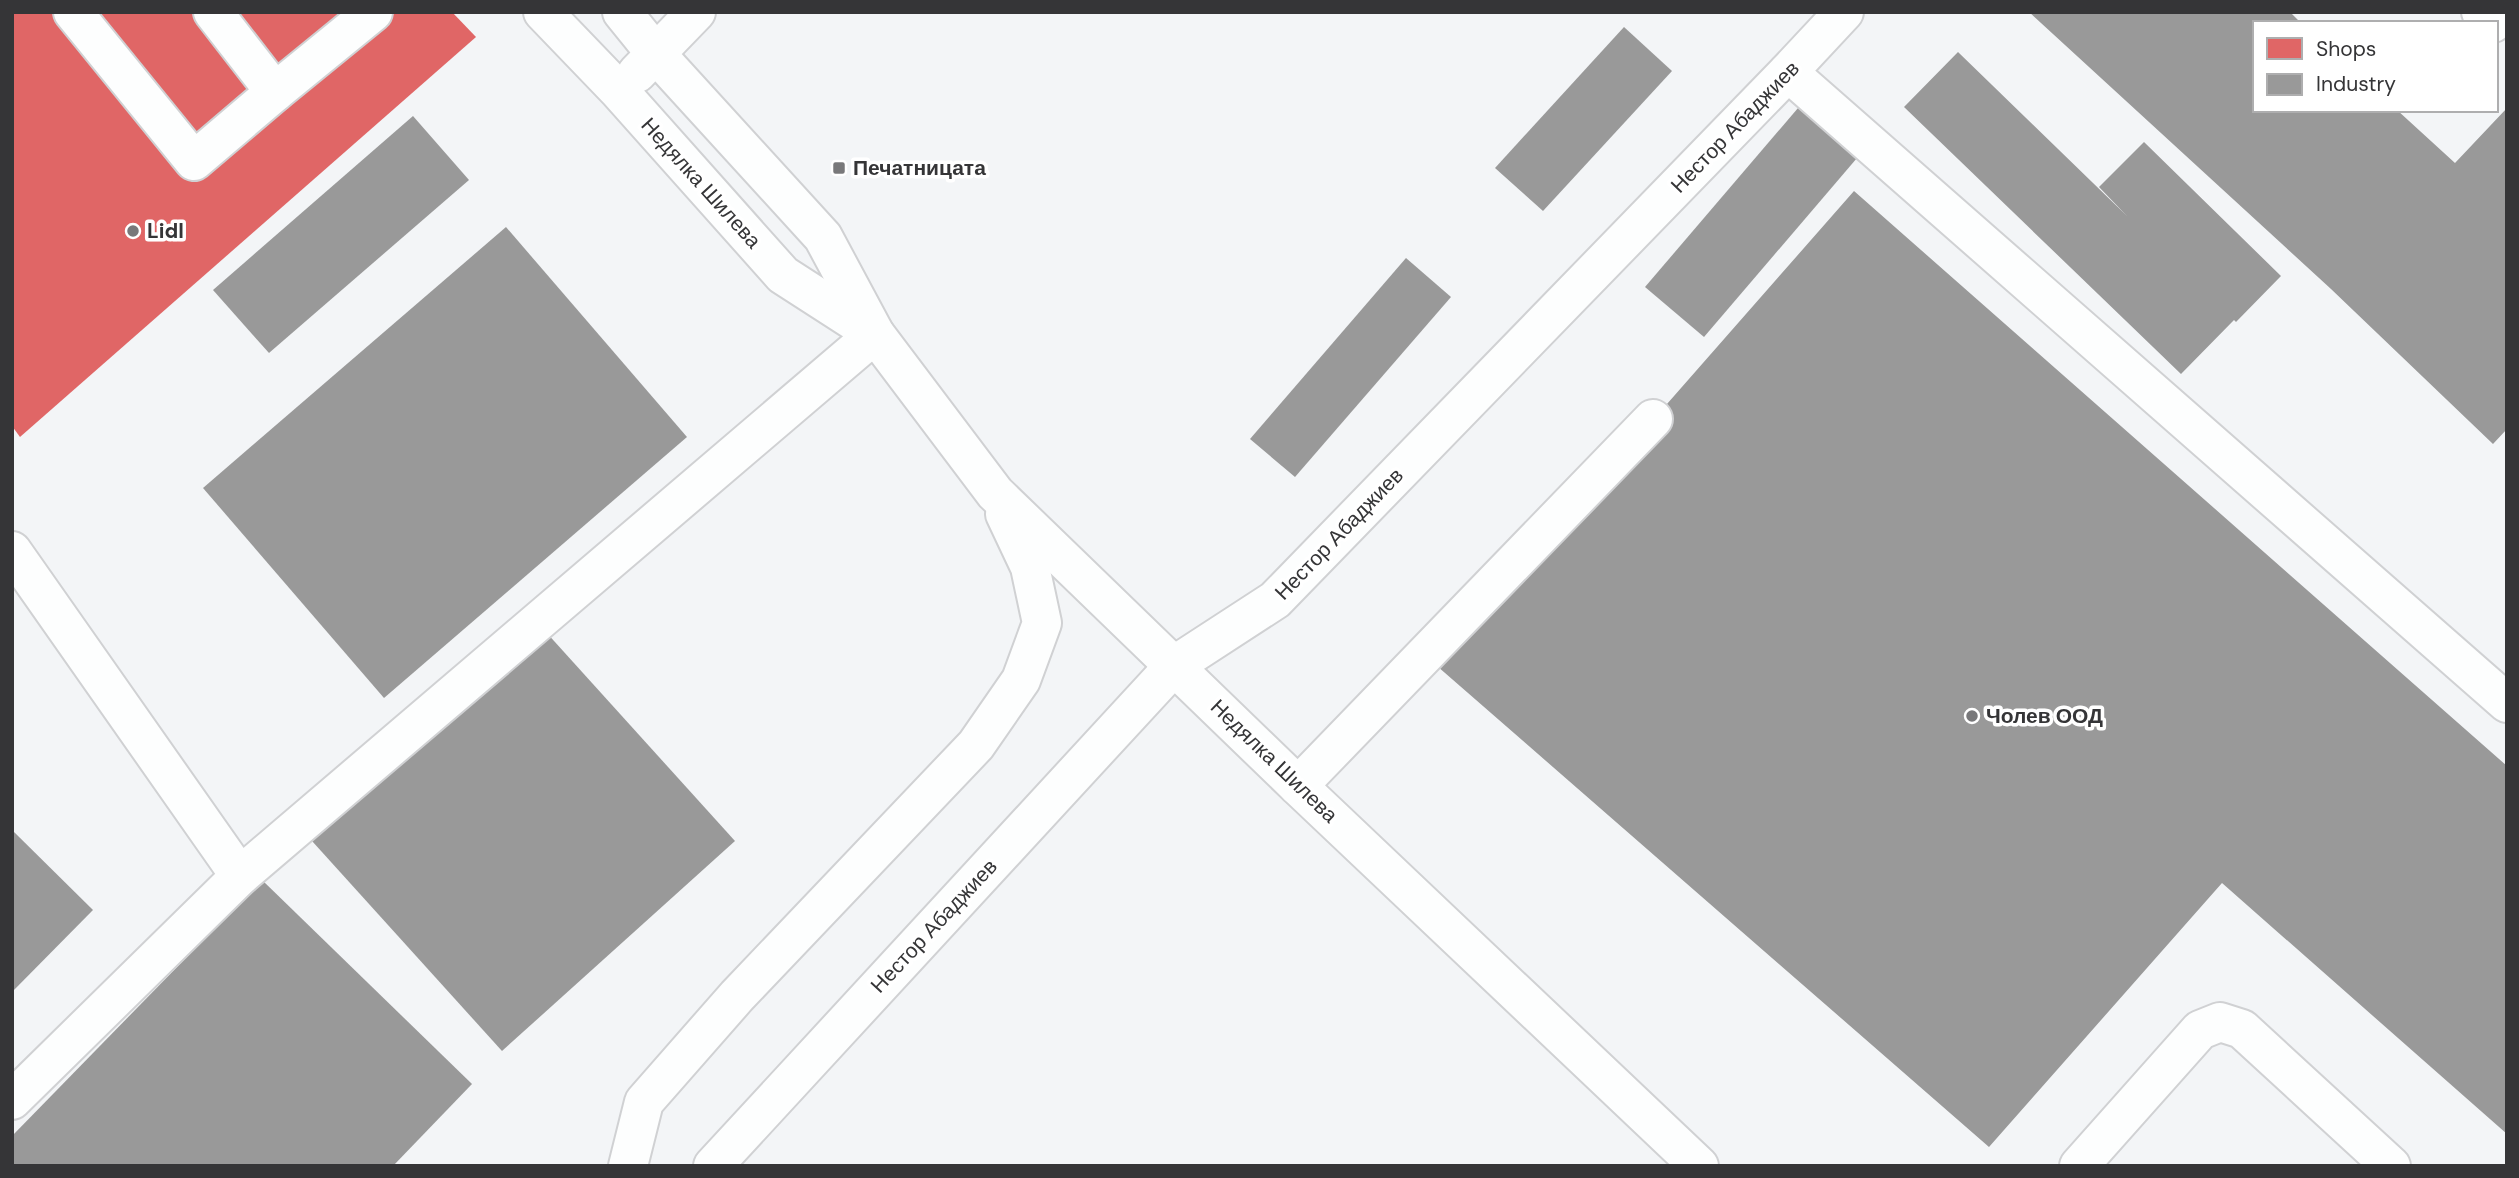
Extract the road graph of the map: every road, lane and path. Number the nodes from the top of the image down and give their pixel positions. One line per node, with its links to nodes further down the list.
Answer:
1 (73, 12): 11 (street)
2 (213, 12): 11 (street)
3 (373, 12): 11 (street)
4 (543, 12): 10 (street, Недялка Шилева)
5 (622, 12): 8 (street, Недялка Шилева)
6 (696, 12): 8 (street)
7 (1844, 12): 9 (street, Нестор Абаджиев)
8 (656, 54): 10 (street); 12 (street, Недялка Шилева)
9 (1788, 72): 16 (street, Нестор Абаджиев); 17 (street)
10 (619, 91): 12 (street, Недялка Шилева)
11 (275, 92)
12 (875, 334): 14 (street, Недялка Шилева); 19 (street)
13 (1653, 419): 18 (street)
14 (995, 493): 16 (street, Недялка Шилева); 21 (street)
15 (12, 551): 19 (street)
16 (1175, 665): 18 (street, Недялка Шилева); 22 (street, Нестор Абаджиев)
17 (2507, 703)
18 (1298, 786): 23 (street, Недялка Шилева)
19 (240, 876): 20 (street)
20 (12, 1100)
21 (628, 1166)
22 (713, 1166)
23 (1699, 1166)
24 (2078, 1166): 25 (street)
25 (2391, 1166)

